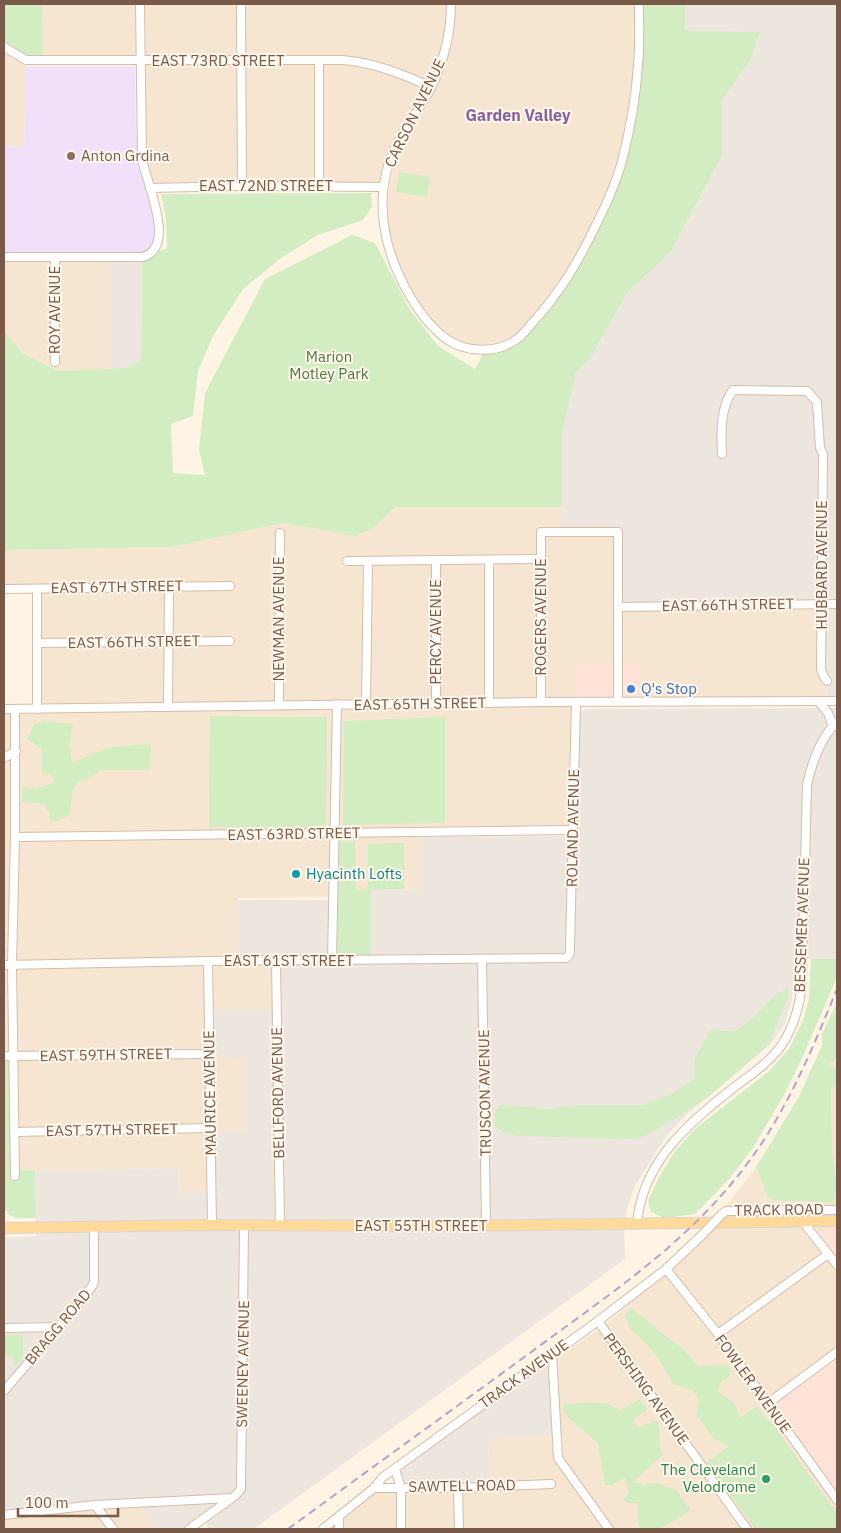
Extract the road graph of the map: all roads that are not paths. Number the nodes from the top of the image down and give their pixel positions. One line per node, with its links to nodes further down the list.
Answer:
1 (140, 4): 7 (street)
2 (241, 4): 8 (street)
3 (451, 4): 9 (street, CARSON AVENUE)
4 (639, 4): 12 (street, CARSON AVENUE)
5 (4, 47): 7 (street, EAST 73RD STREET)
6 (319, 60): 8 (street, EAST 73RD STREET); 9 (street, EAST 73RD STREET); 11 (street)
7 (140, 61): 8 (street, EAST 73RD STREET); 13 (street)
8 (241, 61): 10 (street)
9 (431, 87): 12 (street, CARSON AVENUE)
10 (242, 186): 11 (street, EAST 72ND STREET); 13 (street, EAST 72ND STREET)
11 (319, 186): 12 (street, EAST 72ND STREET)
12 (383, 187)
13 (150, 188): 15 (street)
14 (4, 257): 15 (street)
15 (55, 257): 16 (street, ROY AVENUE)
16 (55, 362)
17 (722, 454): 28 (street, HUBBARD AVENUE)
18 (280, 533): 43 (street, NEWMAN AVENUE)
19 (541, 559): 20 (street); 30 (street, ROGERS AVENUE); 36 (street, ROGERS AVENUE)
20 (490, 560): 22 (street); 40 (street)
21 (347, 561): 23 (street)
22 (436, 561): 23 (street); 42 (street, PERCY AVENUE)
23 (368, 562): 44 (street)
24 (169, 586): 25 (street, EAST 67TH STREET); 27 (street, EAST 67TH STREET); 31 (street)
25 (230, 586)
26 (4, 589): 27 (street, EAST 67TH STREET)
27 (37, 589): 33 (street)
28 (822, 604): 29 (street, EAST 66TH STREET); 30 (street, EAST 66TH STREET); 34 (street, HUBBARD AVENUE)
29 (837, 604)
30 (618, 607): 38 (street)
31 (169, 642): 32 (street, EAST 66TH STREET); 33 (street, EAST 66TH STREET); 45 (street)
32 (230, 642)
33 (38, 643): 48 (street)
34 (827, 681)
35 (837, 701): 39 (street, EAST 65TH STREET)
36 (541, 702): 37 (street, EAST 65TH STREET); 40 (street, EAST 65TH STREET)
37 (576, 702): 38 (street, EAST 65TH STREET); 52 (street, ROLAND AVENUE)
38 (618, 702): 39 (street, EAST 65TH STREET)
39 (819, 702): 49 (street)
40 (490, 703): 42 (street, EAST 65TH STREET)
41 (337, 704): 43 (street, EAST 65TH STREET); 44 (street, EAST 65TH STREET); 53 (street)
42 (436, 704): 44 (street, EAST 65TH STREET)
43 (279, 705): 45 (street, EAST 65TH STREET)
44 (366, 705)
45 (168, 707): 48 (street, EAST 65TH STREET)
46 (4, 709): 47 (street, EAST 65TH STREET)
47 (15, 709): 48 (street, EAST 65TH STREET); 50 (street)
48 (37, 709)
49 (835, 724): 71 (street, BESSEMER AVENUE)
50 (16, 751): 51 (street); 54 (street)
51 (4, 758)
52 (573, 830): 53 (street, EAST 63RD STREET); 55 (street, ROLAND AVENUE)
53 (334, 833): 54 (street, EAST 63RD STREET); 59 (street)
54 (15, 838): 60 (street)
55 (570, 953): 56 (street, EAST 61ST STREET)
56 (482, 960): 59 (street, EAST 61ST STREET); 75 (street, TRUSCON AVENUE)
57 (208, 961): 58 (street, EAST 61ST STREET); 60 (street, EAST 61ST STREET); 61 (street, MAURICE AVENUE)
58 (276, 961): 59 (street, EAST 61ST STREET); 72 (street, BELLFORD AVENUE)
59 (332, 961)
60 (8, 965): 63 (street)
61 (209, 1054): 63 (street, EAST 59TH STREET); 64 (street, MAURICE AVENUE)
62 (4, 1056): 63 (street, EAST 59TH STREET)
63 (14, 1056): 65 (street)
64 (210, 1128): 65 (street, EAST 57TH STREET); 73 (street, MAURICE AVENUE)
65 (14, 1132): 66 (street)
66 (14, 1176)
67 (837, 1210): 68 (street, TRACK ROAD)
68 (722, 1214): 80 (street, TRACK AVENUE, bridge)
69 (837, 1221): 70 (main road, EAST 55TH STREET)
70 (803, 1222): 71 (main road, EAST 55TH STREET); 78 (street)
71 (637, 1224): 75 (main road, EAST 55TH STREET)
72 (280, 1225): 74 (main road, EAST 55TH STREET); 75 (main road, EAST 55TH STREET)
73 (212, 1226): 74 (main road, EAST 55TH STREET); 77 (main road, EAST 55TH STREET)
74 (244, 1226): 94 (street, SWEENEY AVENUE)
75 (486, 1226)
76 (4, 1228): 77 (main road, EAST 55TH STREET)
77 (94, 1228): 82 (street, BRAGG ROAD)
78 (828, 1254): 79 (street); 84 (street)
79 (837, 1265)
80 (666, 1269): 81 (street, TRACK AVENUE); 84 (street, FOWLER AVENUE)
81 (598, 1322): 86 (street, TRACK AVENUE); 106 (street, PERSHING AVENUE)
82 (59, 1327): 83 (street); 87 (street, BRAGG ROAD)
83 (4, 1328)
84 (718, 1334): 88 (street, FOWLER AVENUE)
85 (837, 1352): 88 (street)
86 (552, 1353): 89 (street, TRACK AVENUE); 105 (street)
87 (4, 1390)
88 (767, 1404): 95 (street, FOWLER AVENUE)
89 (395, 1468): 91 (street, TRACK AVENUE); 92 (street)
90 (551, 1484): 93 (street, SAWTELL ROAD)
91 (374, 1488): 92 (street, SAWTELL ROAD); 98 (street, TRACK AVENUE)
92 (401, 1488): 93 (street, SAWTELL ROAD); 103 (street)
93 (458, 1488): 104 (street)
94 (232, 1498): 96 (street); 100 (street)
95 (837, 1500)
96 (95, 1505): 97 (street); 99 (street)
97 (4, 1515)
98 (339, 1518): 101 (street, TRACK AVENUE); 102 (street)
99 (113, 1529)
100 (189, 1529)
101 (323, 1529)
102 (339, 1529)
103 (401, 1529)
104 (458, 1529)
105 (609, 1529)
106 (747, 1529)

